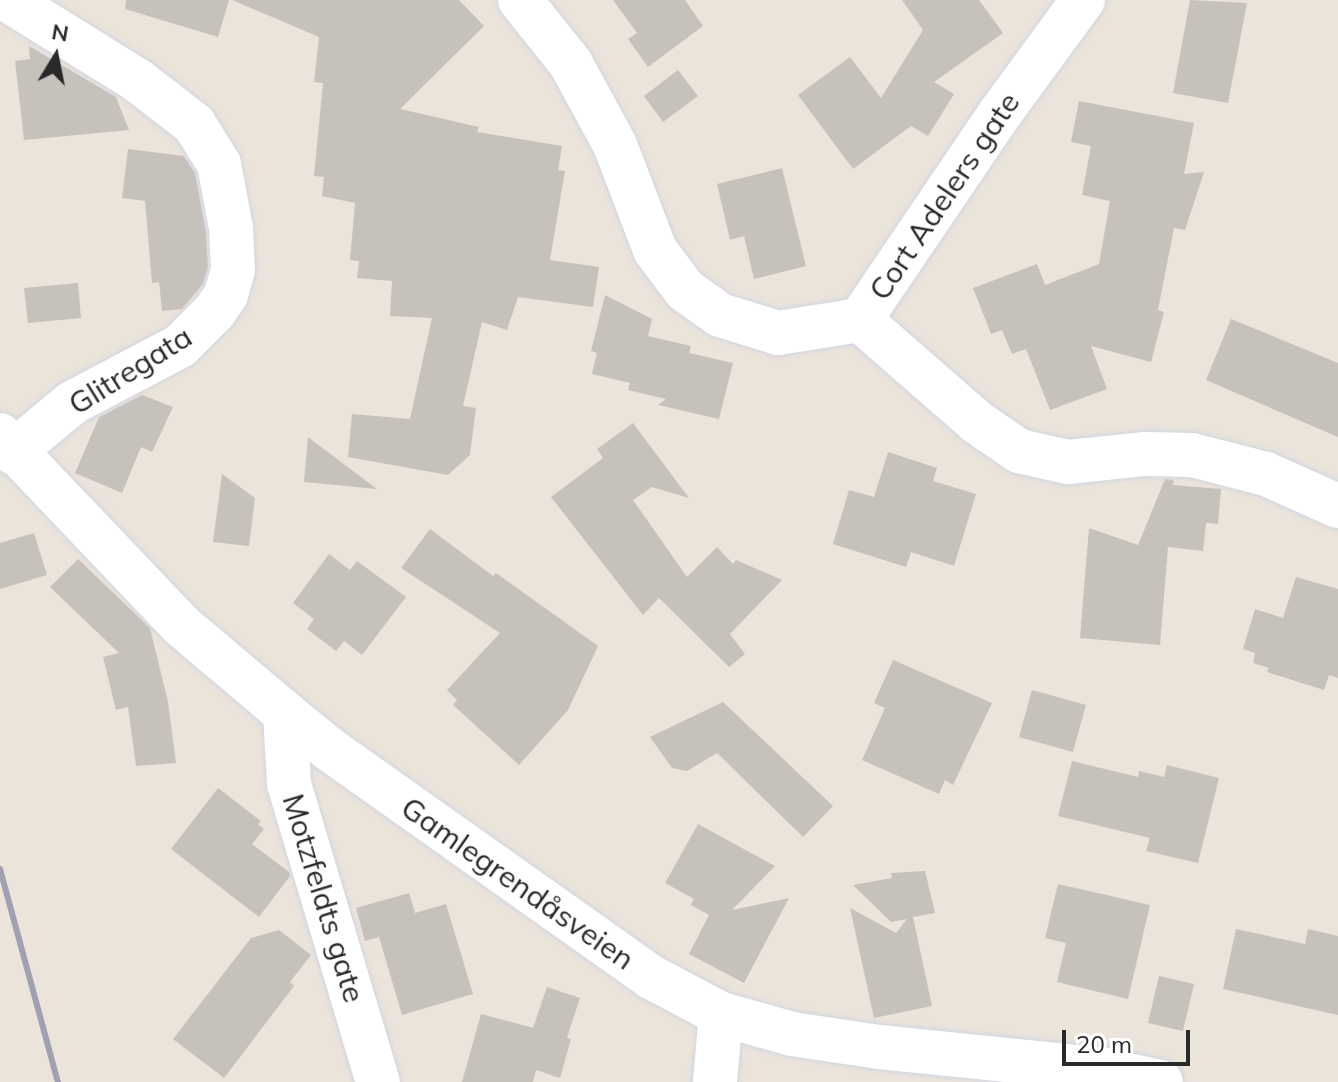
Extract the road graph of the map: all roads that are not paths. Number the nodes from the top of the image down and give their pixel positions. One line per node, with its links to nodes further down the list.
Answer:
1 (8, 0): 5 (street, Glitregata)
2 (520, 0): 4 (street, Cort Adelers gate)
3 (1083, 0): 4 (street, Cort Adelers gate)
4 (860, 320): 6 (street)
5 (6, 444): 7 (street, Gamlegrendåsveien)
6 (1338, 506)
7 (285, 713): 8 (street, Gamlegrendåsveien); 9 (street, Motzfeldts gate)
8 (721, 1014): 10 (street); 11 (street, Gamlegrendåsveien)
9 (378, 1082)
10 (715, 1082)
11 (1161, 1082)

